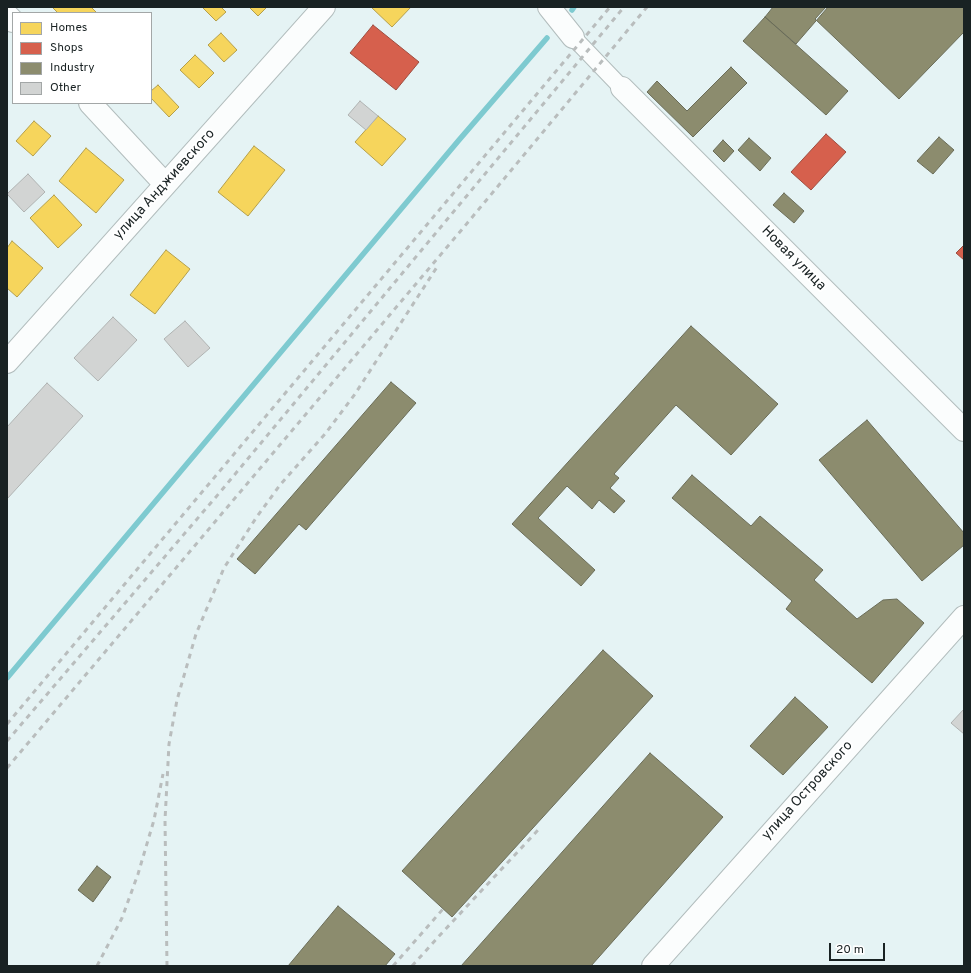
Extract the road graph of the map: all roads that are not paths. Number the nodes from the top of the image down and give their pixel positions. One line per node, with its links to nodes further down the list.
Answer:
1 (324, 7): 6 (street, улица Анджиевского)
2 (549, 7): 3 (street)
3 (573, 37): 4 (street)
4 (622, 88): 8 (street, Новая улица)
5 (91, 104): 6 (street)
6 (165, 184): 7 (street, улица Анджиевского)
7 (7, 362)
8 (964, 430)
9 (964, 617): 10 (street, улица Островского)
10 (653, 966)

